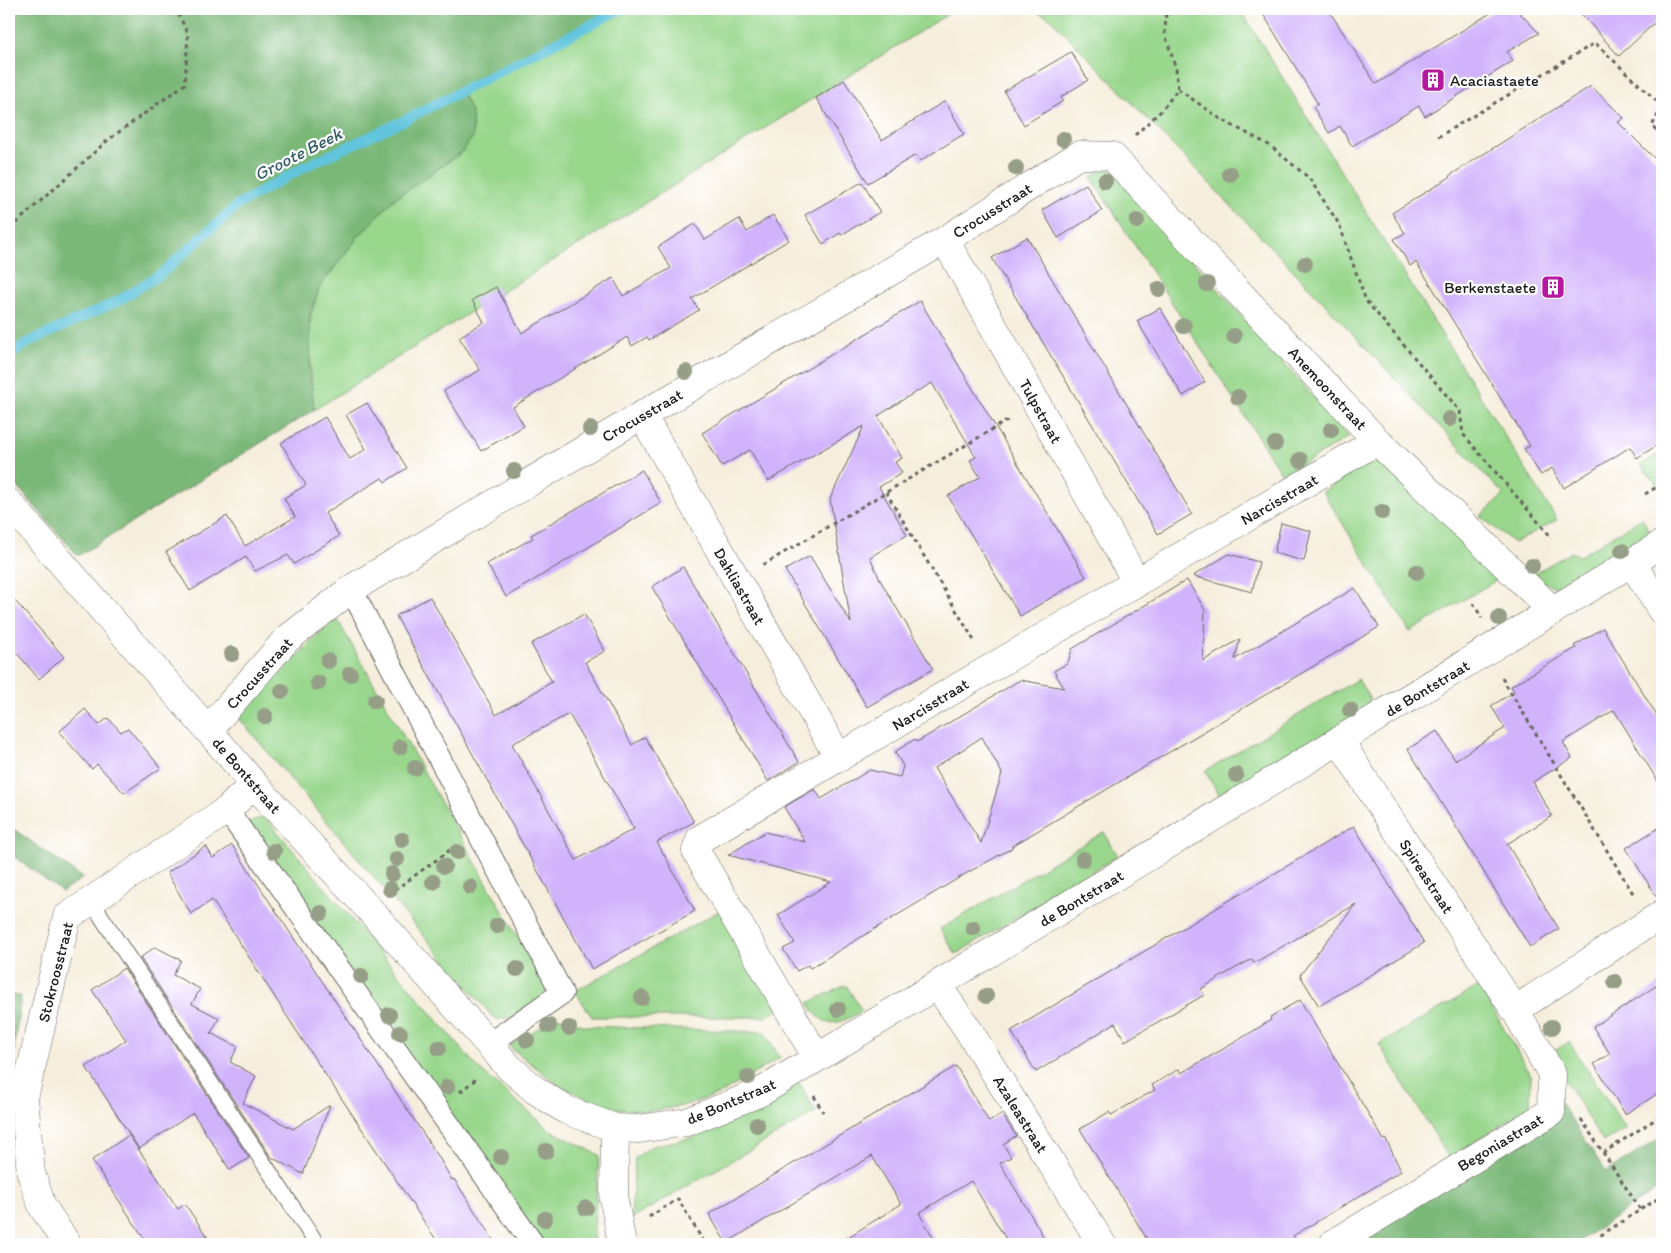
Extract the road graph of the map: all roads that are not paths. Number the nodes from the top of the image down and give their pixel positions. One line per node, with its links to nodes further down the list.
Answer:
1 (1112, 156): 2 (street, Crocusstraat); 4 (street, Anemoonstraat)
2 (945, 240): 3 (street, Crocusstraat); 8 (street, Tulpstraat)
3 (642, 415): 9 (street, Crocusstraat); 14 (street, Dahliastraat)
4 (1377, 441): 8 (street, Narcisstraat); 10 (street, Anemoonstraat)
5 (9, 503): 12 (street, de Bontstraat)
6 (1662, 544): 7 (street, de Bontstraat)
7 (1632, 563): 10 (street, de Bontstraat); 11 (street)
8 (1137, 582): 14 (street, Narcisstraat)
9 (351, 589): 12 (street, Crocusstraat); 21 (street)
10 (1553, 611): 13 (street, de Bontstraat)
11 (1662, 611)
12 (208, 730): 15 (street, de Bontstraat)
13 (1340, 740): 19 (street, de Bontstraat); 20 (street, Spireastraat)
14 (839, 758): 22 (street, Narcisstraat)
15 (254, 784): 16 (street, Stokroosstraat); 21 (street, de Bontstraat)
16 (227, 810): 17 (street, Stokroosstraat); 27 (street)
17 (91, 900): 25 (street, Stokroosstraat); 26 (lane)
18 (1656, 918): 20 (street)
19 (937, 985): 22 (street, de Bontstraat); 28 (street, Azaleastraat)
20 (1515, 1010): 29 (street, Begoniastraat)
21 (495, 1051): 23 (street, de Bontstraat)
22 (817, 1058): 23 (street, de Bontstraat)
23 (615, 1128): 24 (street)
24 (621, 1239)
25 (66, 1244)
26 (317, 1244)
27 (533, 1244)
28 (1102, 1244)
29 (1333, 1244)

